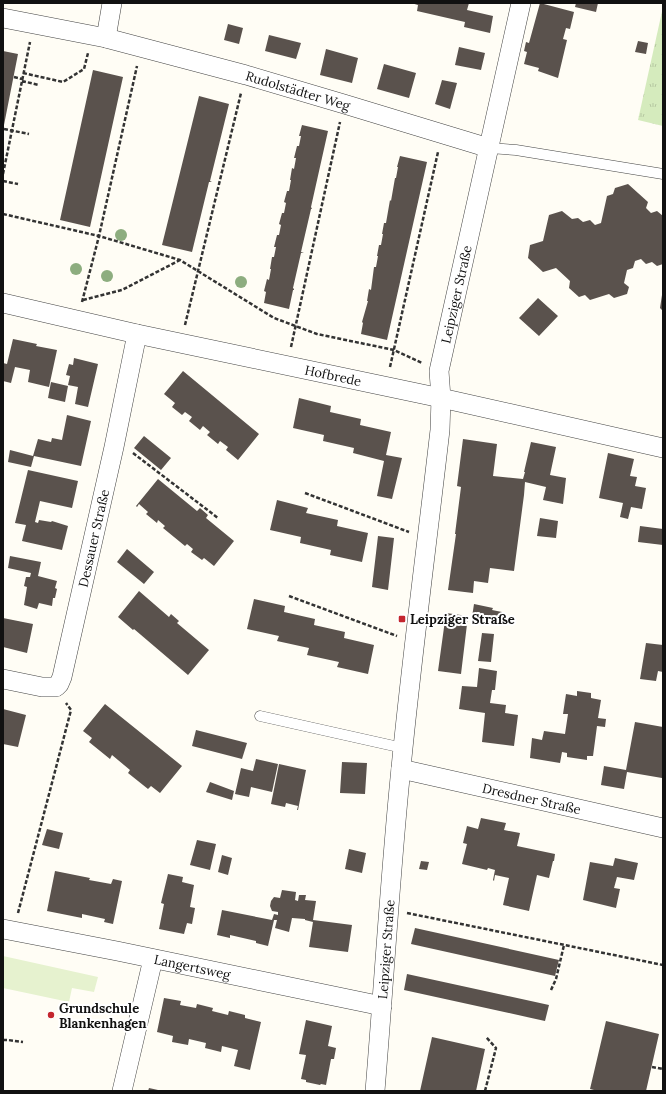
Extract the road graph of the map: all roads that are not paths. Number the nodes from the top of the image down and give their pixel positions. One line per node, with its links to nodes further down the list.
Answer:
1 (112, 3): 4 (street)
2 (521, 3): 5 (street, Leipziger Straße)
3 (3, 18): 4 (street, Rudolstädter Weg)
4 (99, 36): 5 (street, Rudolstädter Weg)
5 (489, 148): 6 (lane); 9 (street, Leipziger Straße)
6 (663, 174)
7 (3, 303): 8 (street, Hofbrede)
8 (137, 334): 9 (street, Hofbrede); 11 (street, Dessauer Straße)
9 (441, 398): 10 (street, Hofbrede); 13 (street, Leipziger Straße)
10 (663, 448)
11 (3, 679)
12 (260, 716): 13 (lane)
13 (403, 748): 14 (street, Leipziger Straße)
14 (401, 769): 15 (street, Dresdner Straße); 18 (street, Leipziger Straße)
15 (663, 828)
16 (8, 931): 17 (street, Langertsweg)
17 (153, 959): 18 (street, Langertsweg); 19 (street)
18 (382, 1006): 20 (street, Leipziger Straße)
19 (122, 1091)
20 (375, 1091)

